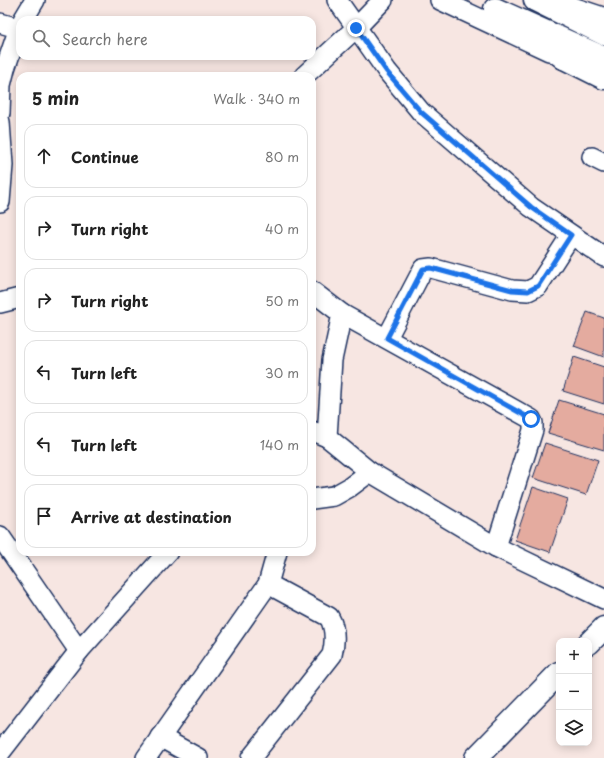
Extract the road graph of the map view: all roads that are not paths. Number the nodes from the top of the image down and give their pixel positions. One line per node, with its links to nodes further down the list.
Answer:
1 (35, 0): 8 (street)
2 (337, 0): 12 (street)
3 (383, 0): 12 (street)
4 (440, 0): 15 (street)
5 (535, 0): 13 (main road)
6 (549, 0): 9 (main road)
7 (488, 4): 15 (main road); 16 (main road)
8 (26, 16)
9 (604, 19)
10 (0, 23): 11 (street)
11 (16, 24)
12 (356, 28): 17 (street); 22 (street)
13 (604, 34)
14 (16, 38): 19 (street)
15 (564, 58): 18 (main road)
16 (604, 58)
17 (308, 72)
18 (604, 78)
19 (0, 113)
20 (0, 122): 21 (street)
21 (1, 192)
22 (571, 235): 23 (street); 28 (street)
23 (604, 257)
24 (316, 294): 27 (street)
25 (16, 299): 26 (street)
26 (0, 303)
27 (342, 314): 28 (street); 29 (street)
28 (387, 338): 33 (street)
29 (320, 434): 30 (street)
30 (370, 472): 31 (street); 33 (street)
31 (316, 499)
32 (0, 536): 40 (street)
33 (496, 547): 37 (street)
34 (164, 556): 40 (street)
35 (276, 556): 36 (street)
36 (268, 584): 42 (street); 46 (street)
37 (604, 599)
38 (604, 628): 39 (main road)
39 (592, 640)
40 (79, 651): 43 (street)
41 (556, 677): 47 (main road)
42 (160, 737): 44 (street); 45 (street)
43 (0, 753)
44 (146, 758)
45 (198, 758)
46 (251, 758)
47 (476, 758)

